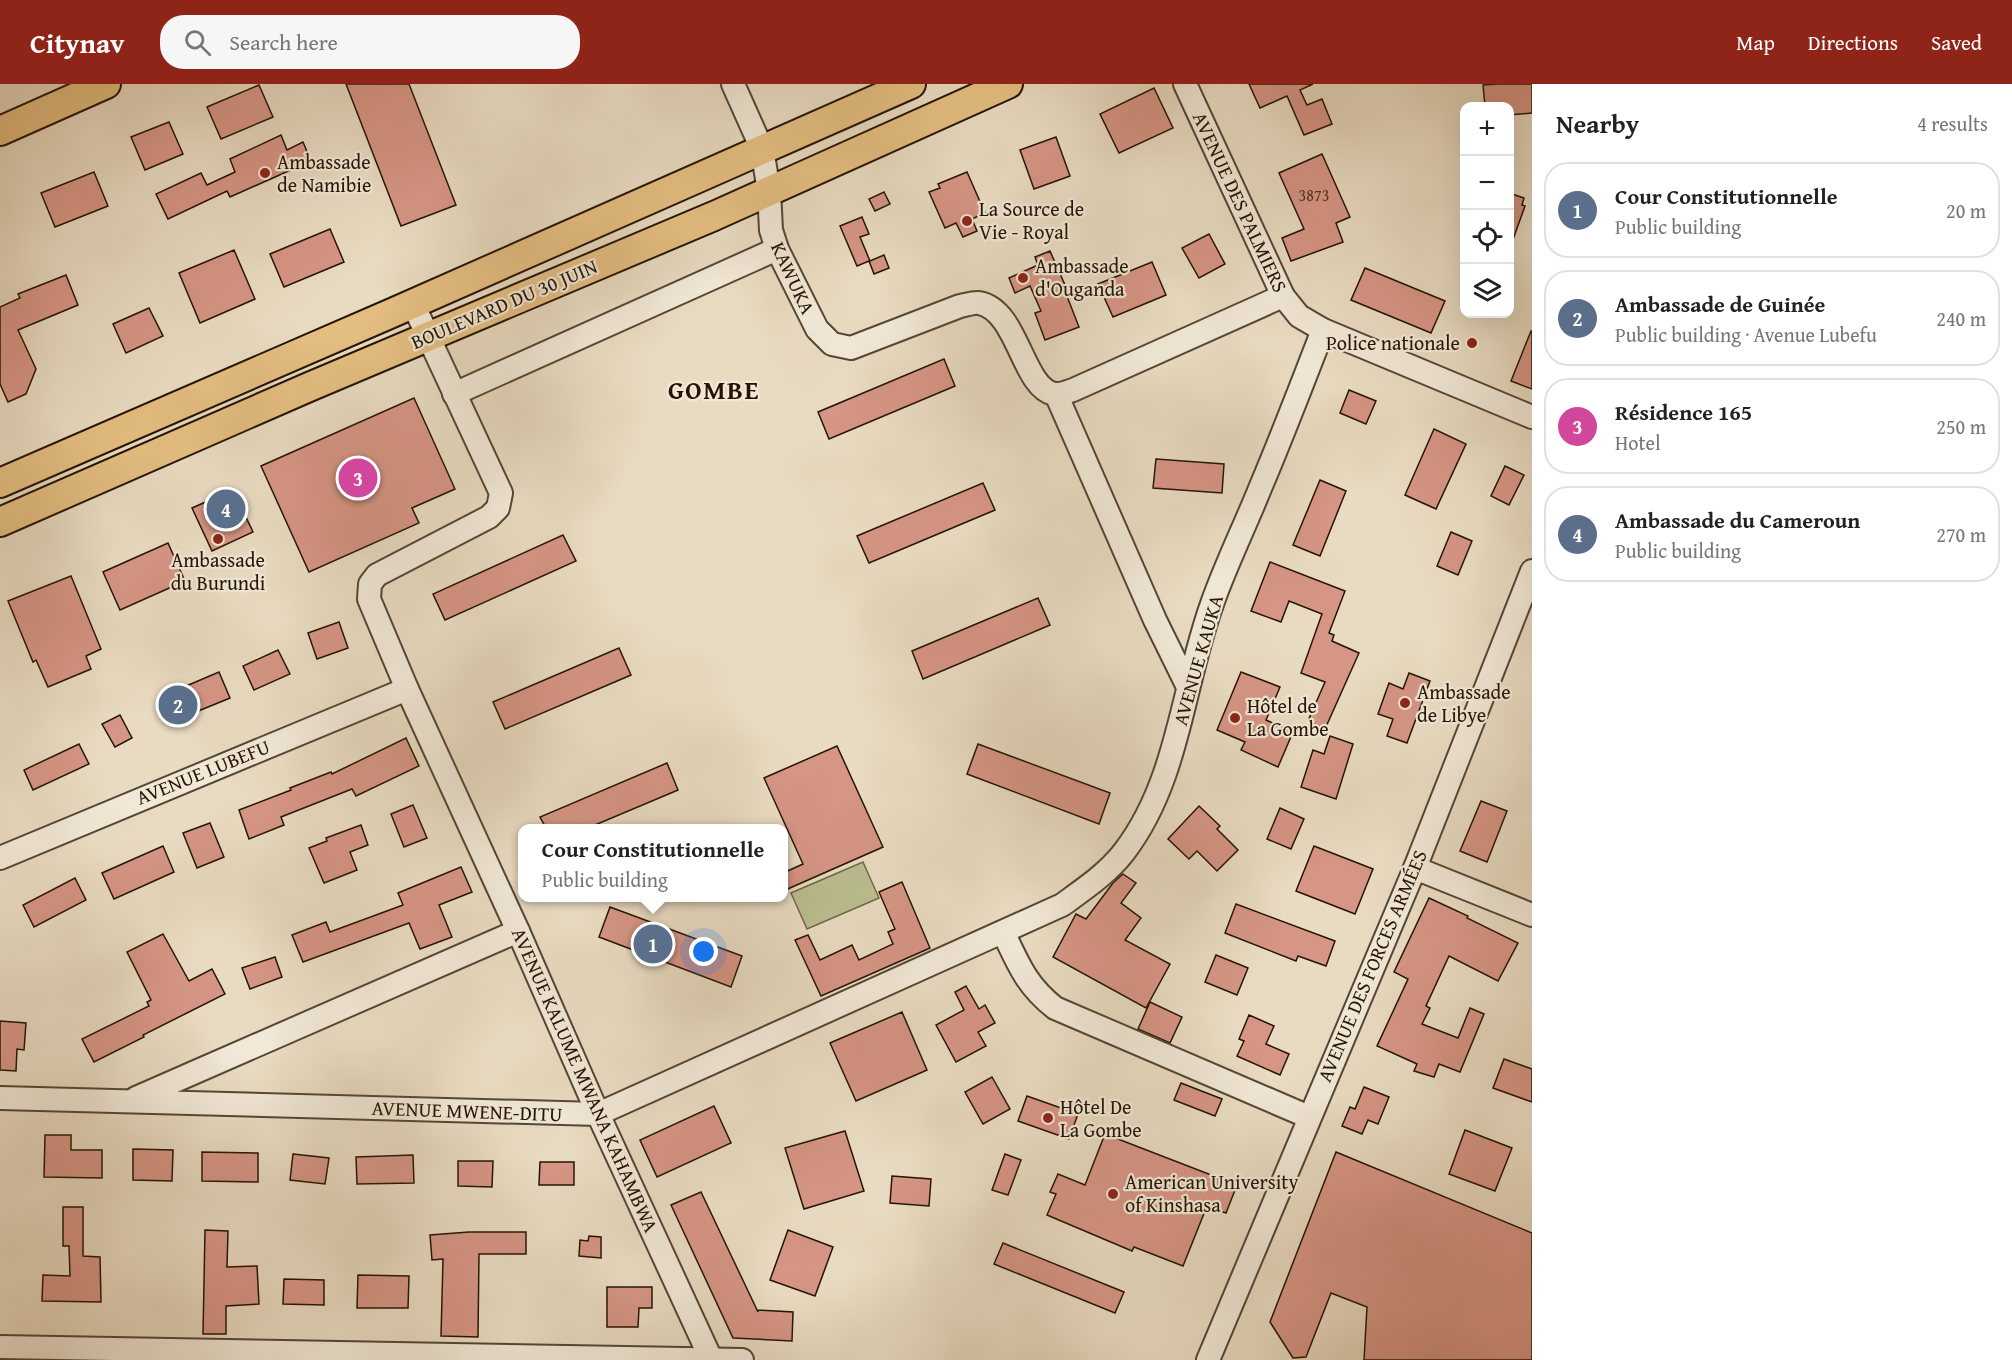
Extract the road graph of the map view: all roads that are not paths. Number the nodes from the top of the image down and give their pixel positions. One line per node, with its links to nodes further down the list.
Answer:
1 (106, 84): 6 (main road)
2 (733, 84): 7 (street, KAWUKA)
3 (911, 84): 7 (main road, BOULEVARD DU 30 JUIN)
4 (1008, 84): 8 (main road, BOULEVARD DU 30 JUIN)
5 (1185, 84): 10 (street, AVENUE DES PALMIERS)
6 (0, 131)
7 (762, 149): 8 (street, KAWUKA); 11 (main road, BOULEVARD DU 30 JUIN)
8 (769, 190): 9 (street, KAWUKA); 13 (main road, BOULEVARD DU 30 JUIN)
9 (777, 249): 14 (street); 15 (street, KAWUKA)
10 (1283, 296): 12 (street, AVENUE DES PALMIERS); 15 (street)
11 (413, 304): 13 (street, AVENUE KALUME MWANA KAHAMBWA); 17 (main road, BOULEVARD DU 30 JUIN)
12 (1323, 330): 16 (street, AVENUE DES PALMIERS); 20 (street, AVENUE KAUKA)
13 (427, 336): 14 (street, AVENUE KALUME MWANA KAHAMBWA); 18 (main road, BOULEVARD DU 30 JUIN)
14 (454, 394): 21 (street, AVENUE KALUME MWANA KAHAMBWA)
15 (1056, 394): 20 (street)
16 (1532, 417)
17 (0, 483)
18 (0, 522)
19 (1532, 571): 23 (street, AVENUE DES FORCES ARMÉES)
20 (1188, 687): 26 (street, AVENUE KAUKA)
21 (407, 689): 22 (street, AVENUE LUBEFU); 25 (street, AVENUE KALUME MWANA KAHAMBWA)
22 (0, 858)
23 (1414, 868): 24 (street); 30 (street, AVENUE DES FORCES ARMÉES)
24 (1532, 915)
25 (518, 931): 28 (street); 29 (street, AVENUE KALUME MWANA KAHAMBWA)
26 (1003, 932): 29 (street, AVENUE MWENE-DITU); 30 (street)
27 (0, 1098): 28 (street, AVENUE MWENE-DITU)
28 (129, 1101): 29 (street, AVENUE MWENE-DITU)
29 (598, 1114): 32 (street, AVENUE KALUME MWANA KAHAMBWA)
30 (1309, 1117): 34 (street, AVENUE DES FORCES ARMÉES)
31 (0, 1347): 32 (street)
32 (711, 1359): 33 (street)
33 (742, 1360)
34 (1208, 1360)

